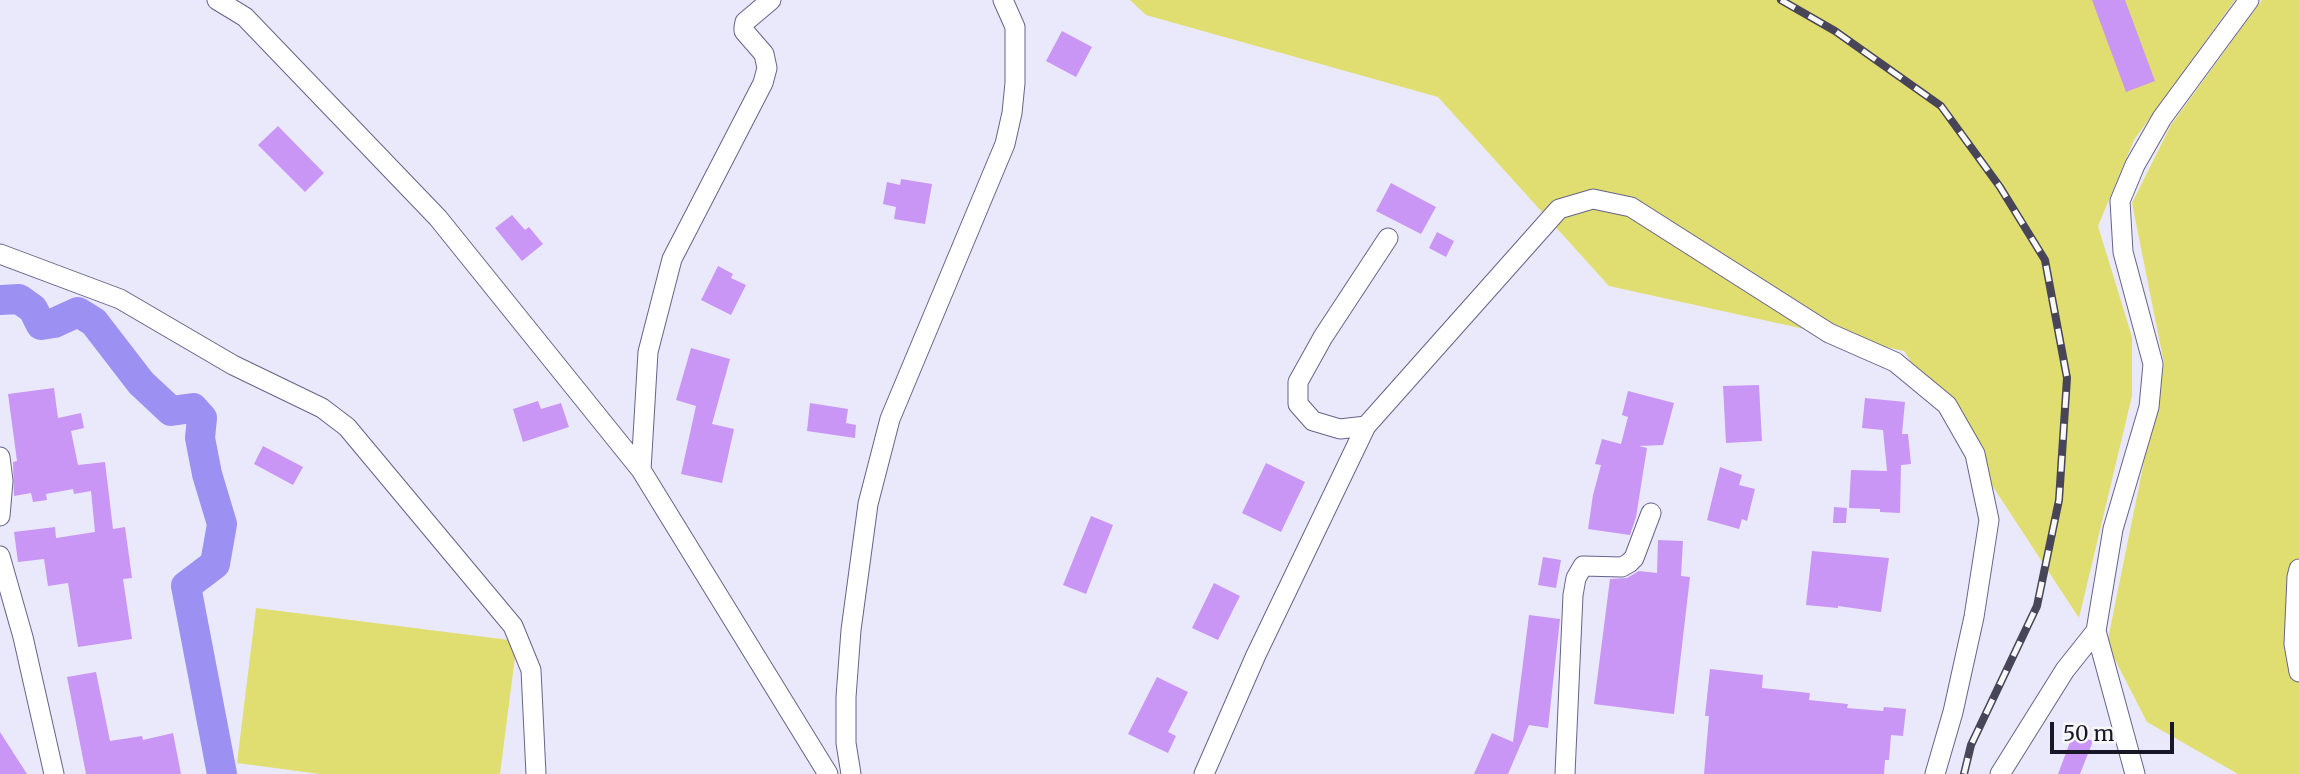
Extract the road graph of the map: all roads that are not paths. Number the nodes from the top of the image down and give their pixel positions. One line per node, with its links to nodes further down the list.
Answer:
1 (217, 0): 5 (street)
2 (771, 0): 10 (street)
3 (1003, 0): 20 (street)
4 (2249, 0): 15 (street)
5 (244, 8): 10 (street)
6 (1388, 238): 8 (street)
7 (0, 254): 18 (street)
8 (1366, 426): 21 (street); 23 (street)
9 (0, 457): 12 (street)
10 (641, 470): 19 (street)
11 (1651, 513): 22 (street)
12 (0, 516)
13 (0, 556): 17 (street)
14 (2299, 569): 16 (street)
15 (2096, 631): 24 (street); 25 (street)
16 (2299, 672)
17 (54, 774)
18 (536, 774)
19 (828, 774)
20 (851, 774)
21 (1204, 774)
22 (1565, 774)
23 (1935, 774)
24 (2000, 774)
25 (2135, 774)

